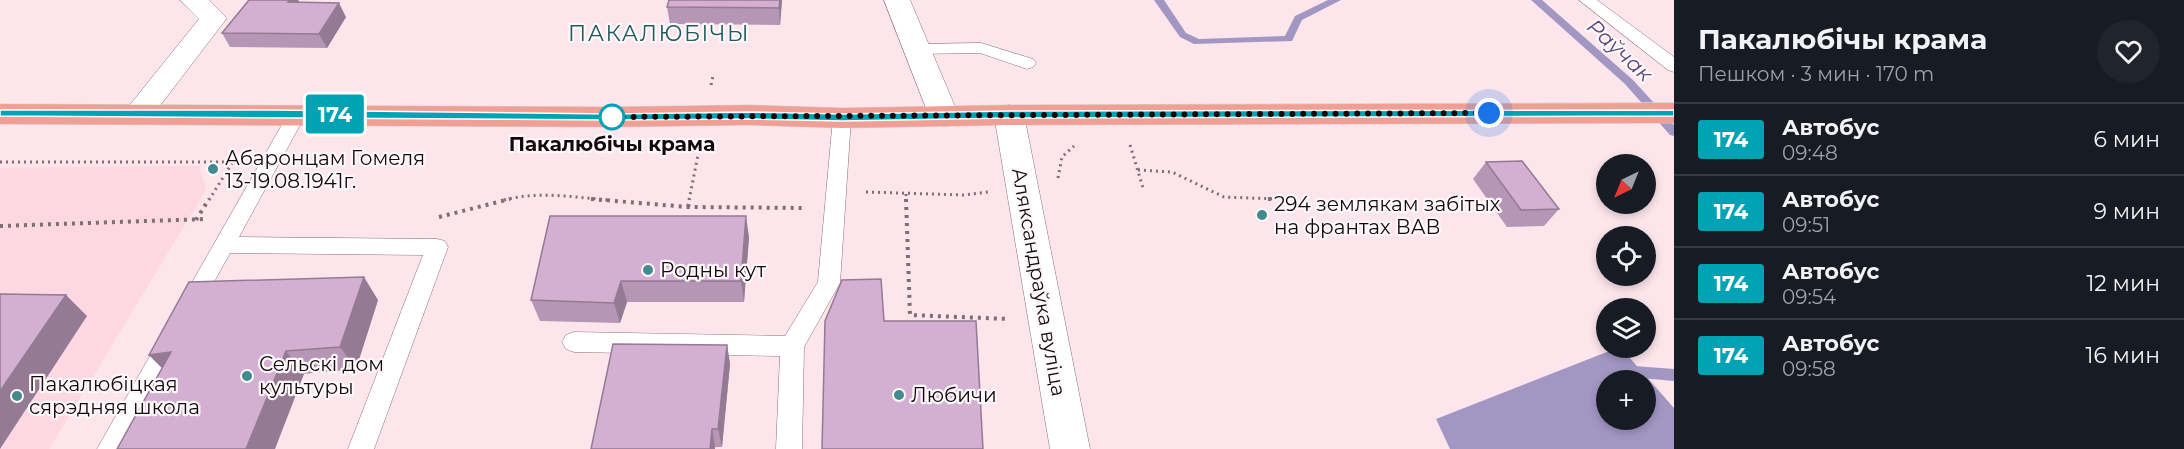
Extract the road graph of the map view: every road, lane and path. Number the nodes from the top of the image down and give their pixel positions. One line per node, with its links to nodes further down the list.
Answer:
1 (193, 0): 7 (street)
2 (897, 0): 4 (street)
3 (1587, 0): 6 (lane)
4 (917, 49): 5 (lane); 12 (street)
5 (1028, 63)
6 (1674, 66)
7 (139, 113): 9 (main road); 10 (main road)
8 (1674, 113): 13 (main road)
9 (0, 114)
10 (297, 114): 14 (main road); 18 (lane)
11 (1008, 115): 12 (main road); 13 (main road); 21 (street, Аляксандраўка вуліца)
12 (944, 116): 14 (main road)
13 (1120, 116): 19 (path)
14 (842, 118): 24 (lane)
15 (1081, 140): 21 (path)
16 (0, 162): 17 (path)
17 (233, 162): 18 (path); 26 (path)
18 (269, 164): 27 (lane)
19 (1138, 170): 20 (path); 23 (path)
20 (1143, 188)
21 (1023, 189): 22 (path); 28 (street, Аляксандраўка вуліца)
22 (906, 194): 24 (path); 28 (path)
23 (1277, 199)
24 (835, 208): 25 (path); 30 (lane)
25 (433, 217)
26 (0, 226)
27 (224, 245): 31 (lane); 32 (lane)
28 (1047, 321): 34 (street, Аляксандраўка вуліца)
29 (574, 342): 30 (lane)
30 (792, 346): 33 (lane)
31 (110, 449)
32 (361, 449)
33 (789, 449)
34 (1070, 449)

